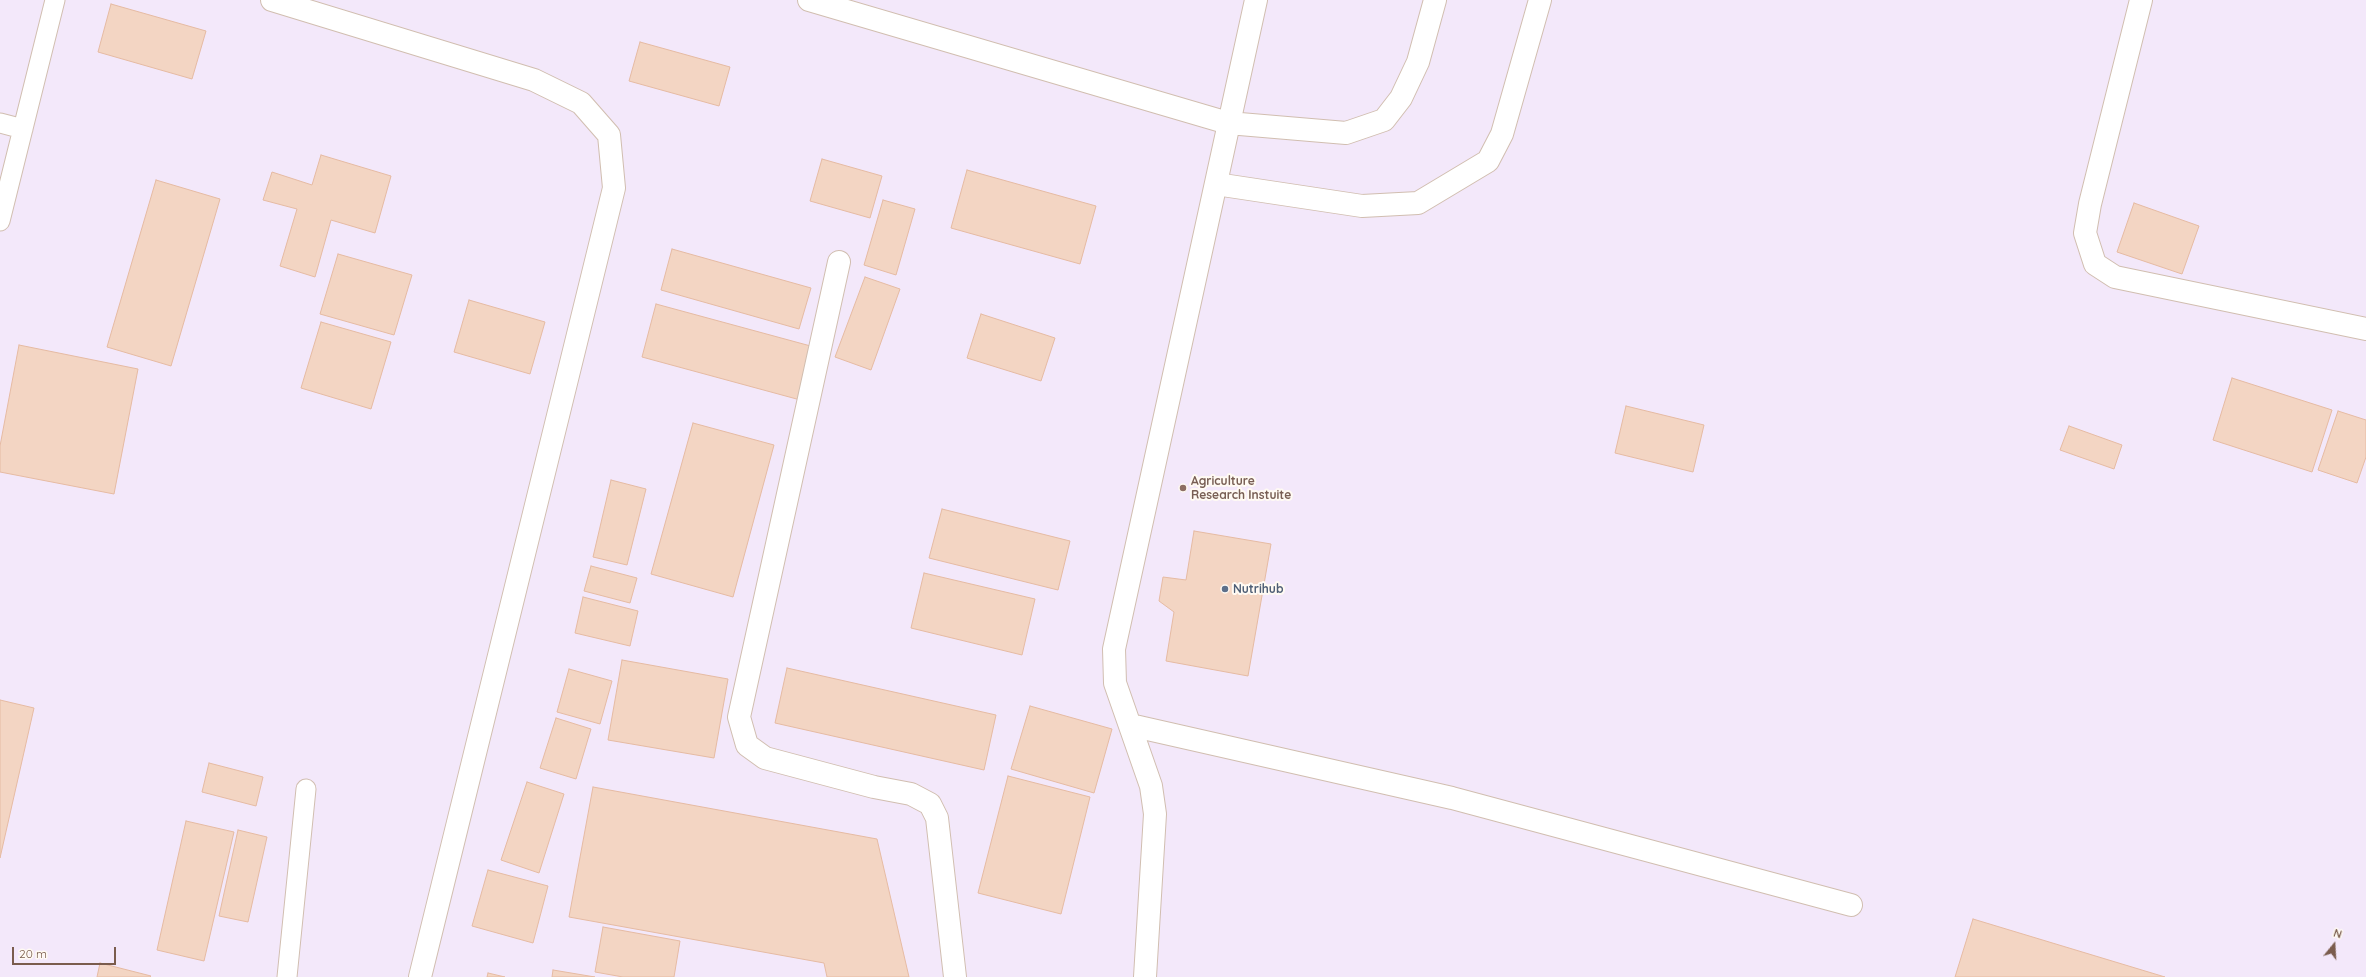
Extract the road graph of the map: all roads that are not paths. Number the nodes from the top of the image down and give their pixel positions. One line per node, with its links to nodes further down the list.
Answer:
1 (55, 0): 10 (lane)
2 (272, 0): 19 (street)
3 (809, 0): 9 (street)
4 (1256, 0): 9 (street)
5 (1435, 0): 9 (street)
6 (1540, 0): 11 (street)
7 (2141, 0): 14 (street)
8 (0, 123): 10 (lane)
9 (1228, 123): 11 (street)
10 (23, 129): 12 (lane)
11 (1216, 184): 15 (street)
12 (0, 221)
13 (839, 262): 20 (street)
14 (2366, 329)
15 (1130, 725): 17 (street); 21 (street)
16 (306, 789): 18 (lane)
17 (1851, 905)
18 (287, 977)
19 (420, 977)
20 (955, 977)
21 (1145, 977)

